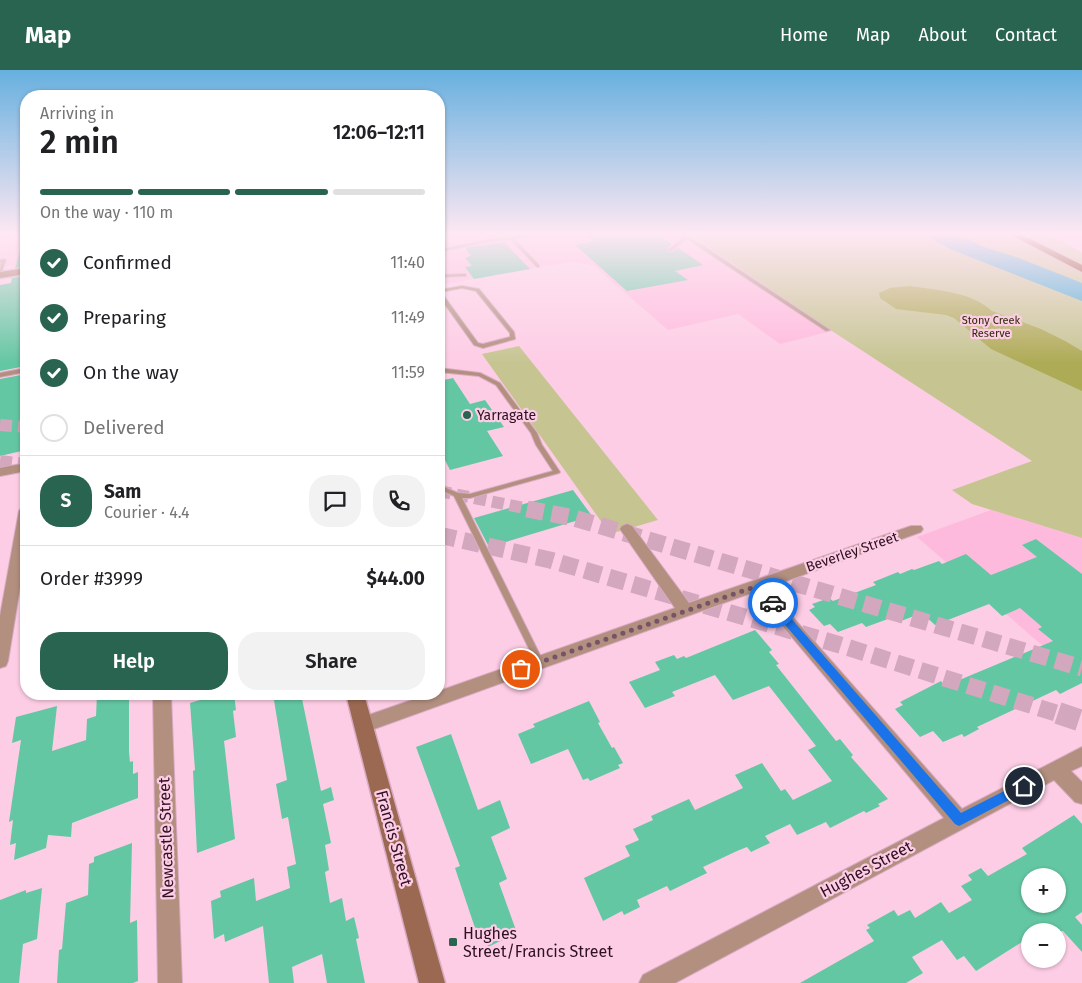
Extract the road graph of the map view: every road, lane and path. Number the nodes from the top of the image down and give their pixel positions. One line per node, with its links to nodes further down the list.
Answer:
1 (748, 278): 4 (lane)
2 (445, 291): 3 (lane)
3 (445, 300)
4 (828, 330)
5 (20, 371): 7 (lane)
6 (445, 371): 13 (lane)
7 (0, 375)
8 (20, 460): 9 (street)
9 (0, 465)
10 (20, 468): 11 (street)
11 (0, 472)
12 (445, 490): 13 (lane)
13 (457, 495): 20 (lane)
14 (627, 529): 18 (street)
15 (916, 529): 17 (street, Beverley Street)
16 (20, 546): 19 (street)
17 (757, 586): 18 (street, Beverley Street); 29 (street)
18 (686, 611): 20 (street, Beverley Street)
19 (0, 661)
20 (540, 663): 21 (street, Beverley Street)
21 (445, 696)
22 (162, 700): 30 (street, Newcastle Street)
23 (357, 700): 25 (main road, Francis Street)
24 (435, 700): 25 (street, Beverley Street)
25 (364, 725): 31 (main road, Francis Street)
26 (1082, 756): 27 (street, Hughes Street)
27 (1056, 769): 28 (street); 29 (street, Hughes Street)
28 (1082, 795)
29 (959, 820): 32 (street, Hughes Street)
30 (170, 983)
31 (432, 983)
32 (651, 983)

